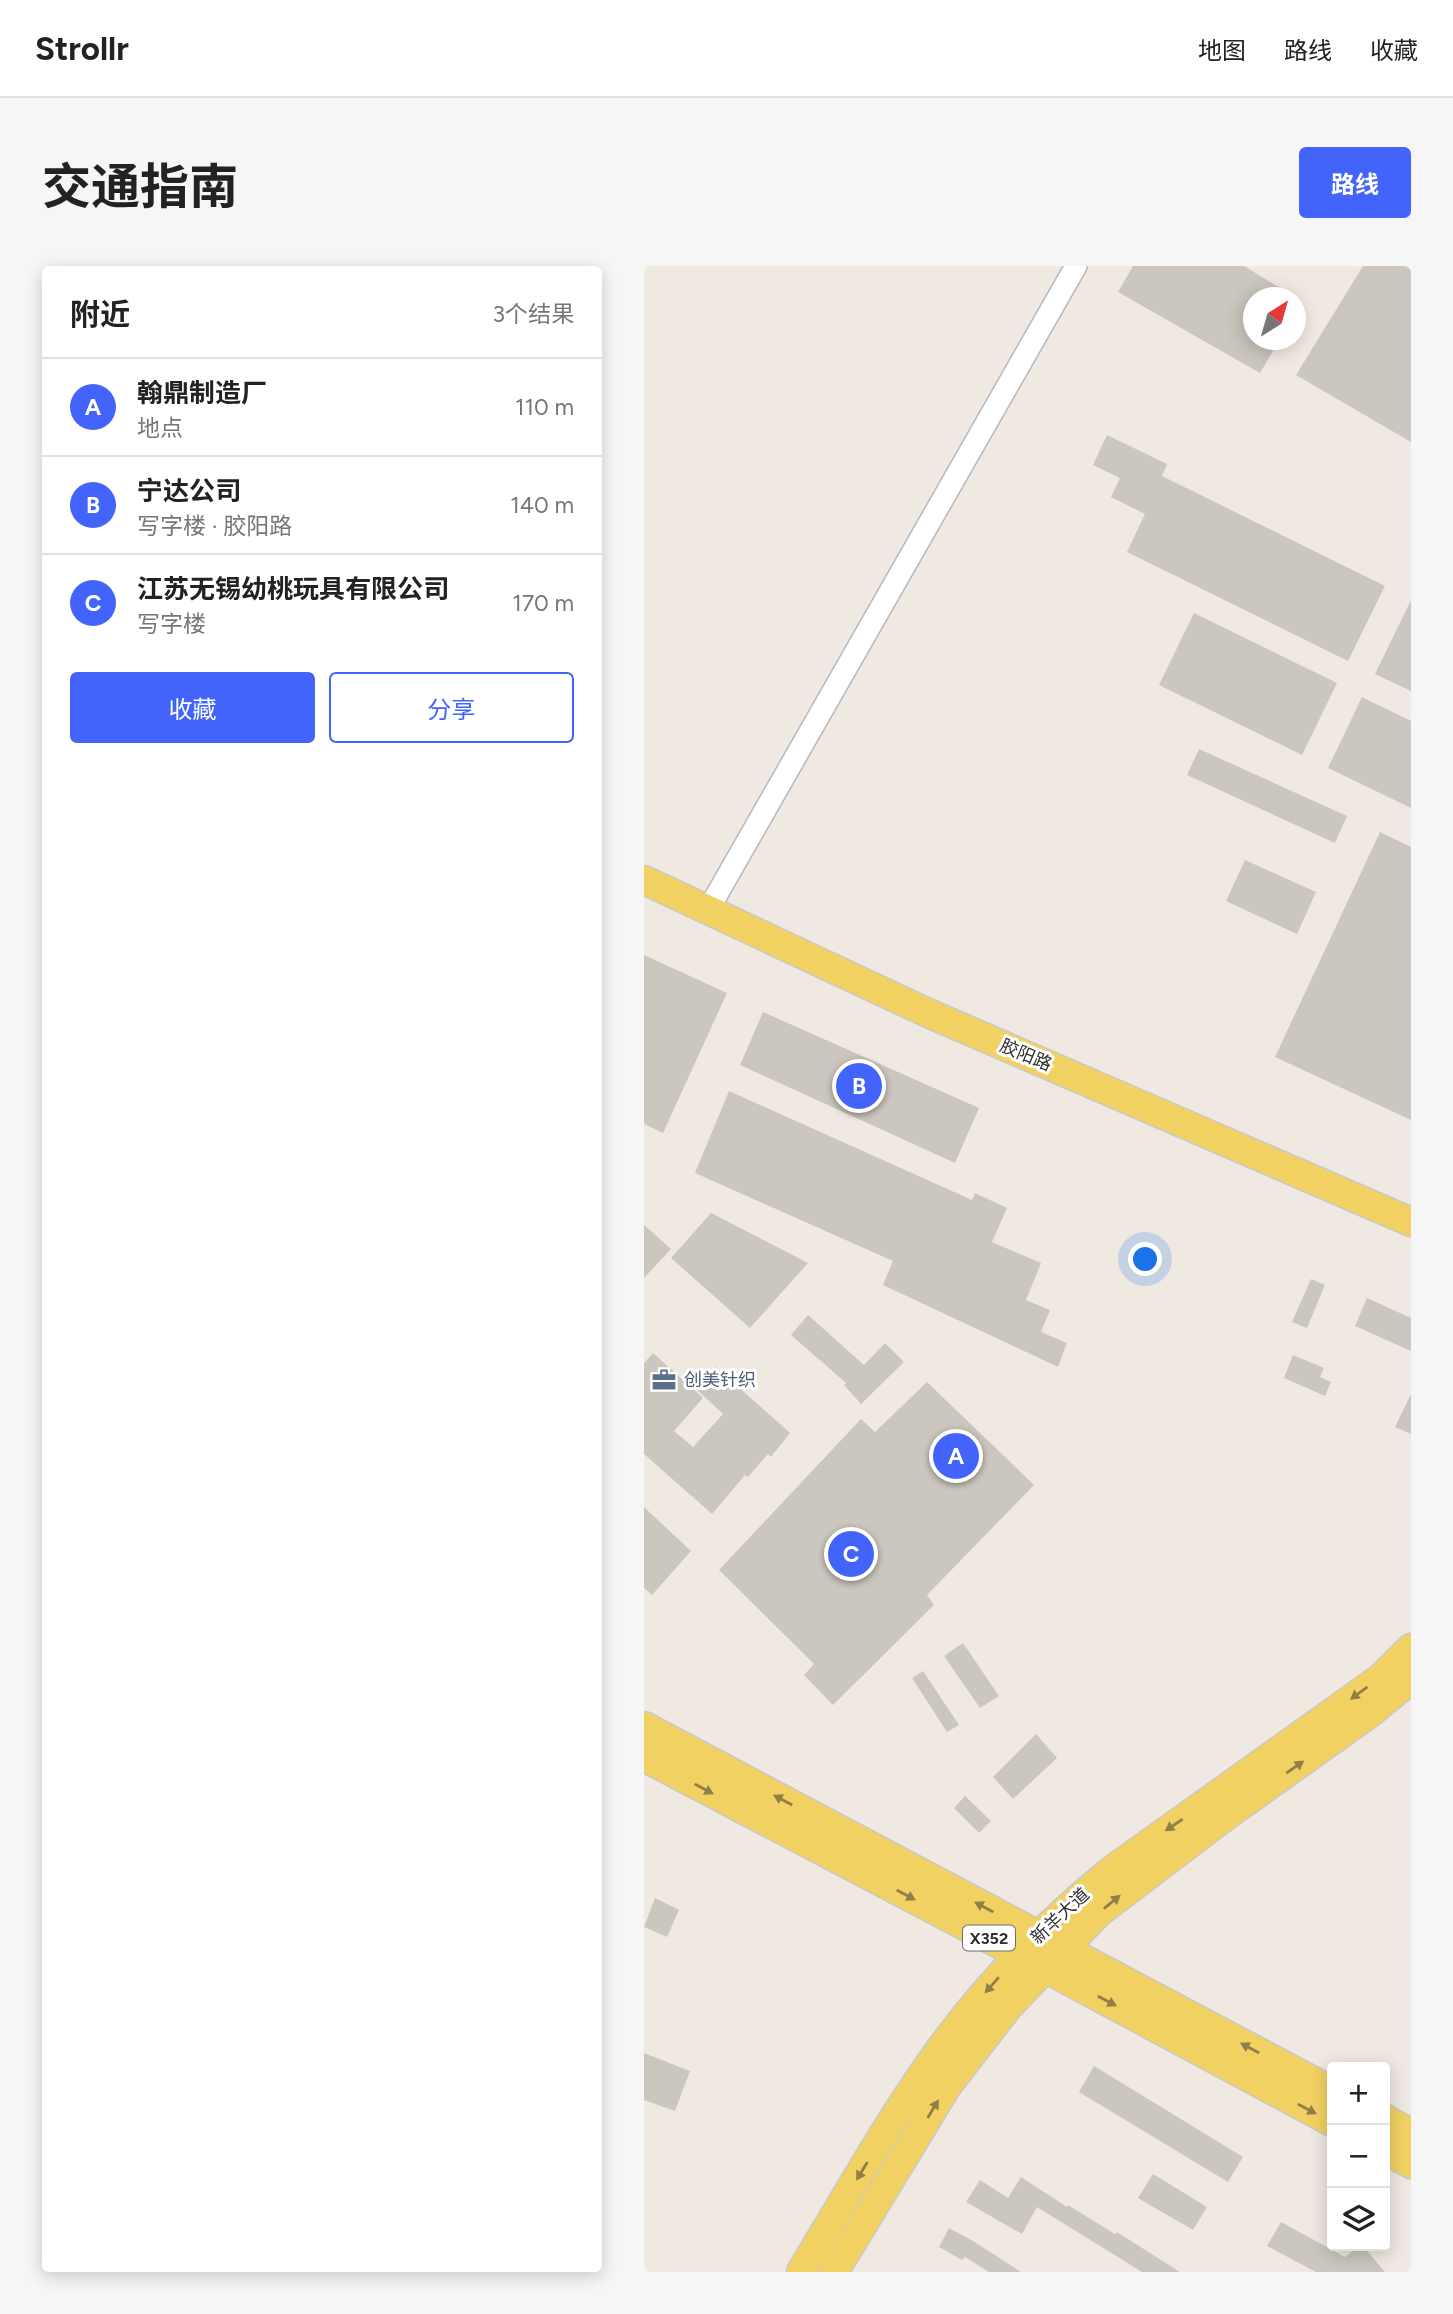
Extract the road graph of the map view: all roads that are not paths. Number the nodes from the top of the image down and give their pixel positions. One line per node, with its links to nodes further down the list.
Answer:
1 (1076, 266): 3 (street)
2 (644, 880): 3 (main road, 胶阳路)
3 (708, 910): 4 (main road, 胶阳路)
4 (1411, 1222)
5 (1411, 1648): 9 (main road, 新羊大道, one-way to 9)
6 (1411, 1679): 10 (main road, 新羊大道, one-way to 6)
7 (644, 1726): 9 (main road, X352, one-way to 7)
8 (644, 1757): 9 (main road, X352, one-way to 9)
9 (1029, 1945): 10 (main road, X352); 17 (main road, 新羊大道, one-way to 17)
10 (1054, 1959): 11 (main road, X352, one-way to 10); 12 (main road, X352, one-way to 12); 18 (main road, 新羊大道, one-way to 10)
11 (1327, 2089)
12 (1327, 2119)
13 (1390, 2122): 14 (main road)
14 (1411, 2133)
15 (1390, 2153): 16 (main road)
16 (1411, 2164)
17 (801, 2272)
18 (834, 2272)

